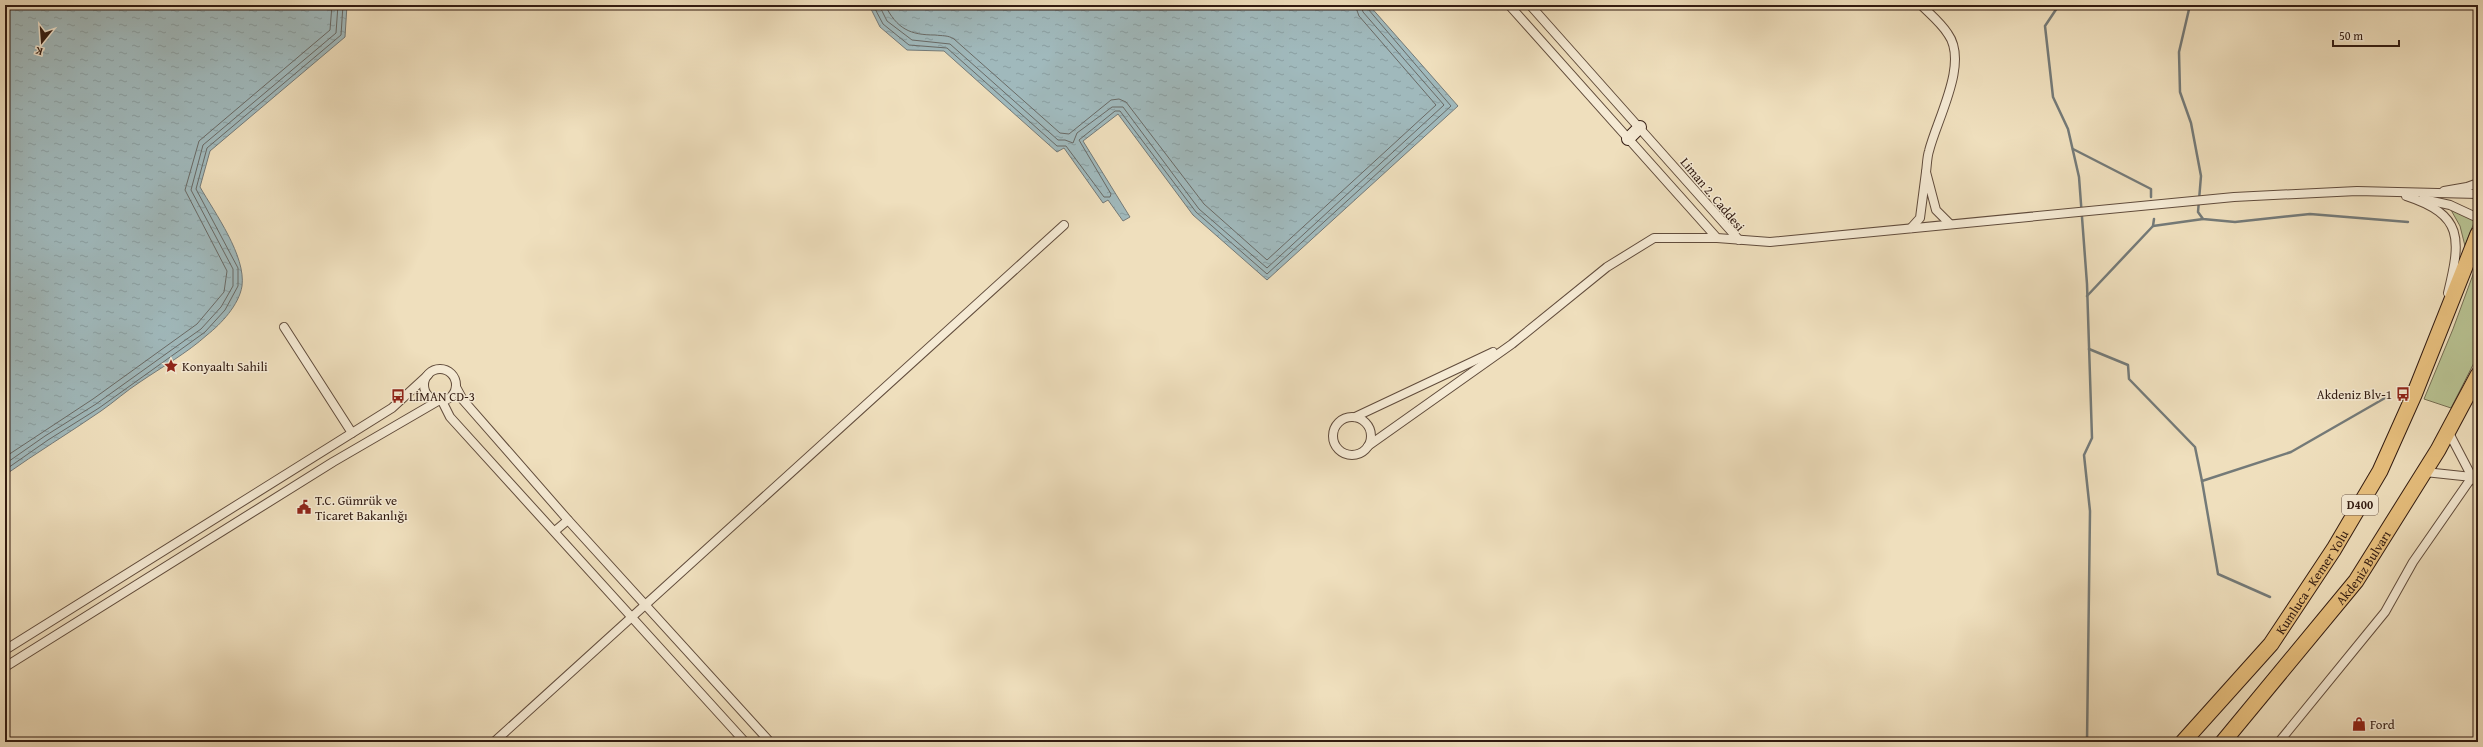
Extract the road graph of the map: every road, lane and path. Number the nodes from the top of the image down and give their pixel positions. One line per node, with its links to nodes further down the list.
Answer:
1 (1509, 5): 5 (street, Liman 2. Caddesi)
2 (1530, 5): 4 (street, Liman 2. Caddesi)
3 (1921, 5): 6 (street)
4 (1640, 127): 5 (street); 18 (street, Liman 2. Caddesi)
5 (1628, 139): 17 (street, Liman 2. Caddesi)
6 (1926, 172): 13 (street); 15 (street)
7 (2478, 183): 9 (street)
8 (2357, 191): 9 (street); 11 (street, Kumluca - Kemer Yolu / D400); 13 (street)
9 (2427, 194): 10 (street)
10 (2478, 194)
11 (2406, 196): 12 (street, Kumluca - Kemer Yolu / D400); 20 (street, Kumluca - Kemer Yolu / D400)
12 (2478, 218)
13 (1950, 224): 15 (street)
14 (1064, 225): 35 (street)
15 (1911, 228): 18 (street)
16 (2478, 234): 20 (highway, Kumluca - Kemer Yolu / D400)
17 (1717, 238): 18 (street, Liman 2. Caddesi); 21 (street)
18 (1739, 240)
19 (284, 327): 28 (street)
20 (2438, 335): 45 (highway, Kumluca - Kemer Yolu / D400)
21 (1512, 344): 26 (street); 29 (street)
22 (428, 375): 24 (street); 25 (street); 28 (street)
23 (2478, 375): 27 (highway, Akdeniz Bulvarı / D400)
24 (456, 387): 25 (street); 33 (street)
25 (440, 401): 34 (street); 39 (street)
26 (1355, 417): 29 (street); 29 (street)
27 (2448, 431): 30 (highway, Akdeniz Bulvarı / D400); 31 (street)
28 (352, 433): 37 (street)
29 (1368, 446)
30 (2425, 472): 31 (street); 46 (highway, Akdeniz Bulvarı / D400)
31 (2472, 477): 32 (street); 47 (street)
32 (2478, 484)
33 (568, 520): 34 (street); 35 (street)
34 (555, 531): 36 (street)
35 (645, 605): 36 (street); 44 (street)
36 (630, 618): 42 (street); 43 (street)
37 (22, 639): 38 (street); 39 (street)
38 (7, 648): 40 (street)
39 (31, 651): 40 (street)
40 (18, 659): 41 (street)
41 (5, 667)
42 (494, 742)
43 (745, 742)
44 (770, 742)
45 (2184, 742)
46 (2223, 742)
47 (2279, 742)

